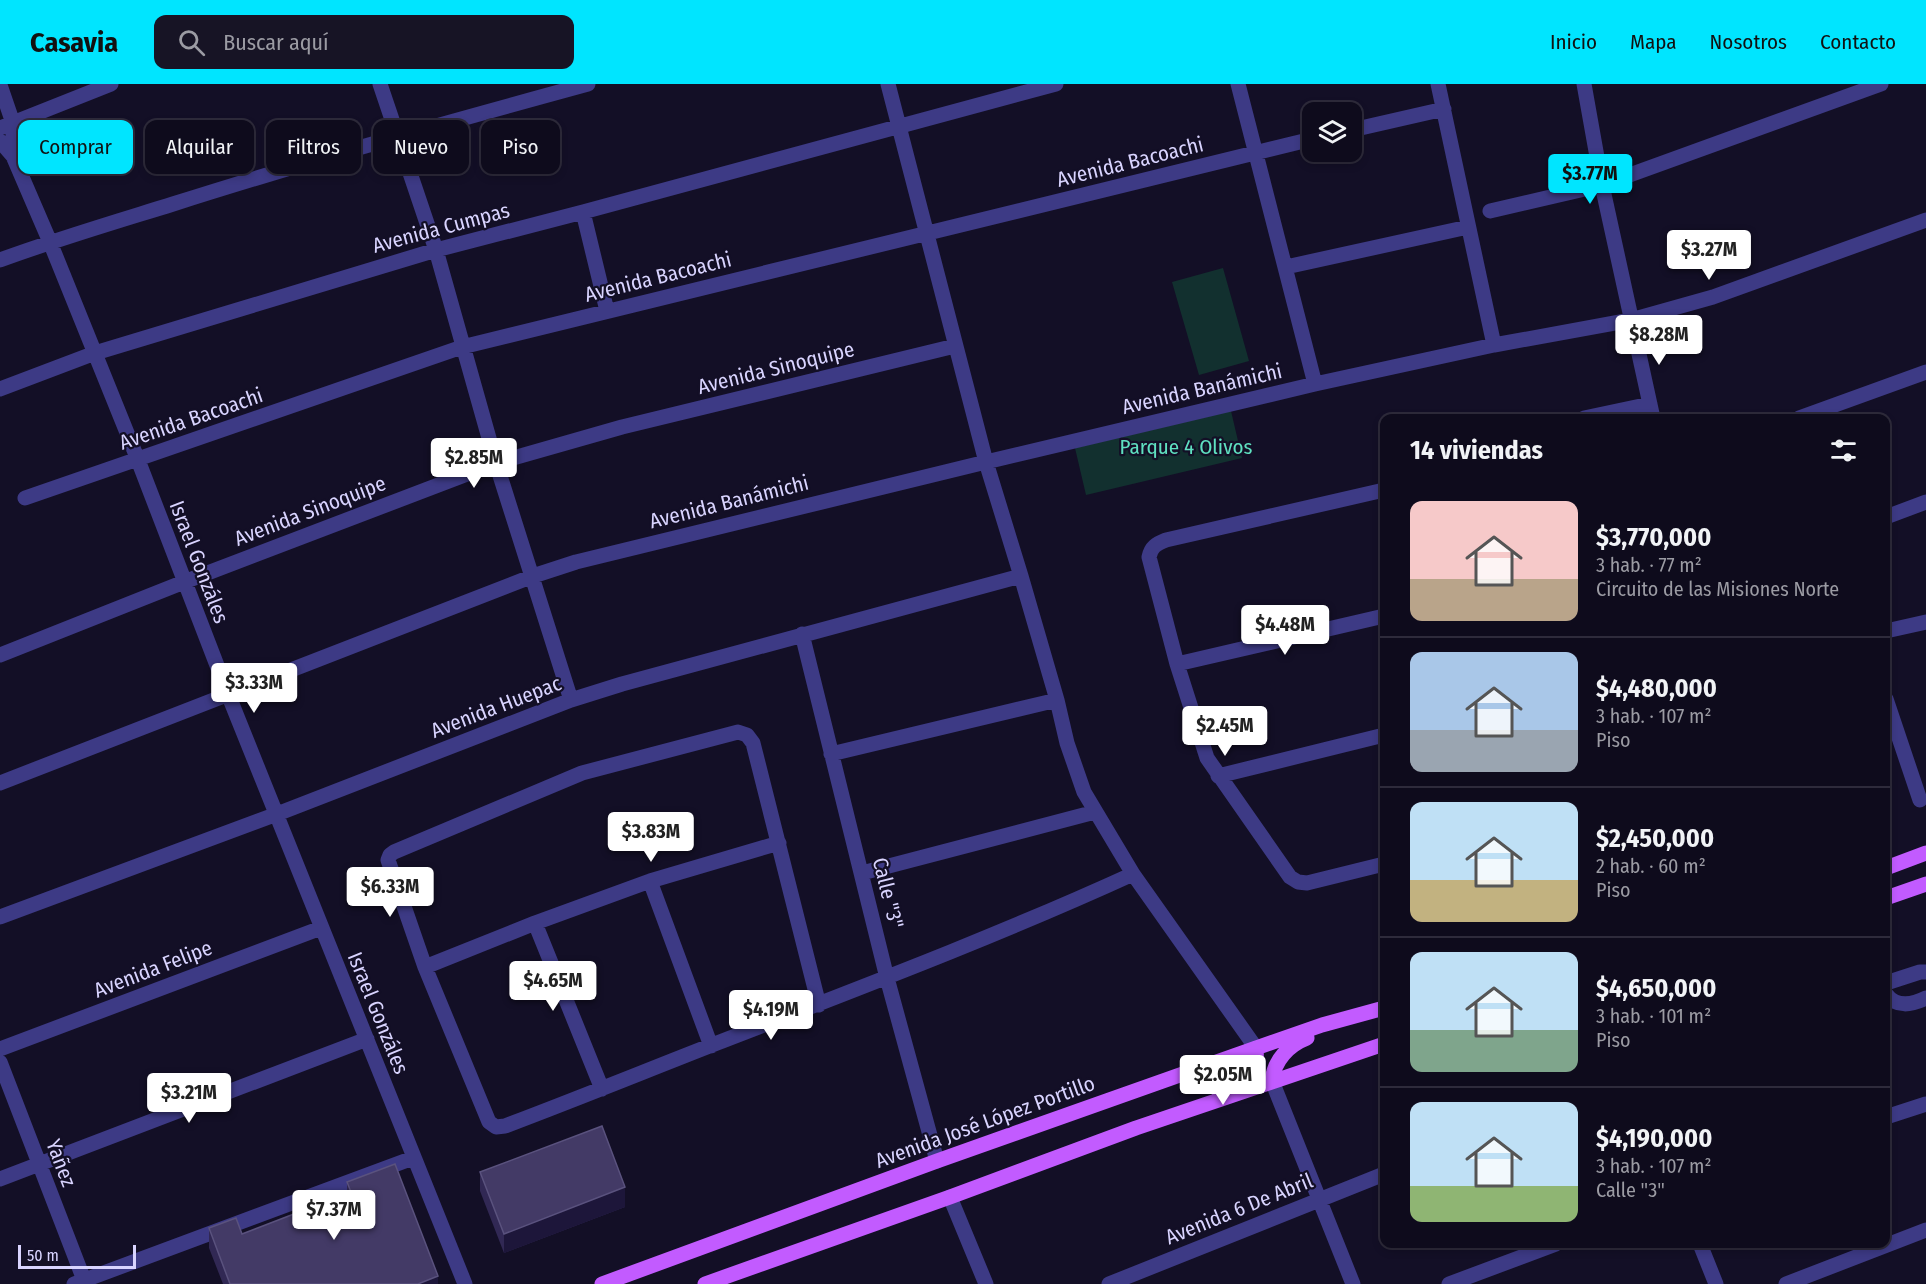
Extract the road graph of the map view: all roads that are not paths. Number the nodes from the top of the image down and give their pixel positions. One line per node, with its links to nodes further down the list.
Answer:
1 (111, 84): 14 (street)
2 (380, 84): 12 (street)
3 (588, 84): 13 (street)
4 (888, 84): 15 (street)
5 (1056, 84): 15 (street, Avenida Cumpas)
6 (1238, 84): 20 (street)
7 (1438, 84): 11 (street)
8 (1584, 84): 23 (street)
9 (1881, 84): 23 (street)
10 (0, 85): 14 (street, Israel Gonzáles)
11 (1444, 109): 16 (street); 27 (street)
12 (392, 120)
13 (456, 120)
14 (6, 125): 21 (street, Israel Gonzáles)
15 (900, 127): 25 (street, Avenida Cumpas); 28 (street)
16 (1362, 128)
17 (0, 141): 21 (street, Israel Gonzáles)
18 (1302, 142): 20 (street, Avenida Bacoachi)
19 (373, 143): 29 (street)
20 (1256, 153): 28 (street, Avenida Bacoachi); 32 (street)
21 (13, 156): 29 (street, Israel Gonzáles)
22 (411, 174): 30 (street)
23 (1602, 185): 24 (street); 34 (street)
24 (1491, 211)
25 (583, 212): 30 (street, Avenida Cumpas); 33 (street)
26 (1926, 220): 34 (street, Avenida Banámichi)
27 (1468, 227): 32 (street); 35 (street)
28 (927, 232): 33 (street, Avenida Bacoachi); 36 (street)
29 (50, 242): 31 (street); 38 (street, Israel Gonzáles)
30 (436, 250): 37 (street); 38 (street, Avenida Cumpas)
31 (0, 260)
32 (1286, 267): 40 (street)
33 (608, 311): 37 (street, Avenida Bacoachi)
34 (1631, 320): 35 (street, Avenida Banámichi); 42 (street)
35 (1494, 345): 40 (street, Avenida Banámichi)
36 (955, 346): 46 (street); 47 (street, Avenida Sinoquipe)
37 (462, 347): 45 (street, Avenida Bacoachi); 47 (street)
38 (94, 353): 41 (street, Avenida Cumpas); 45 (street, Israel Gonzáles)
39 (1926, 372): 44 (street)
40 (1315, 384): 46 (street, Avenida Banámichi)
41 (0, 390)
42 (1652, 411): 43 (street)
43 (1623, 414)
44 (1810, 414)
45 (138, 460): 49 (street, Avenida Bacoachi); 54 (street, Israel Gonzáles)
46 (986, 462): 52 (street, Avenida Banámichi); 53 (street)
47 (496, 463): 52 (street); 54 (street, Avenida Sinoquipe)
48 (1380, 491): 60 (street)
49 (25, 498)
50 (1926, 502): 51 (street)
51 (1890, 516)
52 (532, 576): 61 (street, Avenida Banámichi); 62 (street)
53 (1021, 576): 58 (street, Avenida Huepac); 63 (street)
54 (184, 582): 59 (street, Avenida Sinoquipe); 61 (street, Israel Gonzáles)
55 (1380, 617): 60 (street)
56 (1926, 622): 57 (street)
57 (1890, 630)
58 (802, 634): 62 (street, Avenida Huepac); 66 (street, Calle "3")
59 (0, 656)
60 (1177, 664): 67 (street)
61 (228, 694): 68 (street, Avenida Banámichi); 71 (street, Israel Gonzáles)
62 (572, 700): 71 (street, Avenida Huepac)
63 (1057, 700): 66 (street); 70 (street)
64 (1890, 711): 69 (street)
65 (1380, 736): 67 (street)
66 (831, 754): 76 (street, Calle "3")
67 (1218, 776): 74 (street)
68 (0, 783)
69 (1920, 800)
70 (1095, 812): 76 (street); 77 (street)
71 (277, 814): 81 (street, Avenida Huepac); 83 (street, Israel Gonzáles)
72 (779, 843): 78 (street); 84 (street); 90 (street)
73 (1926, 853): 75 (main road)
74 (1380, 865)
75 (1890, 866)
76 (862, 873): 86 (street, Calle "3")
77 (1134, 874): 86 (street); 96 (street)
78 (650, 881): 82 (street); 95 (street)
79 (1926, 884): 80 (main road)
80 (1890, 897)
81 (0, 917)
82 (535, 923): 84 (street); 100 (street)
83 (321, 928): 93 (street, Israel Gonzáles); 97 (street, Avenida Felipe)
84 (425, 967): 100 (street)
85 (1926, 972): 87 (street)
86 (887, 978): 90 (street); 105 (street, Calle "3")
87 (1890, 982)
88 (1926, 998): 89 (street)
89 (1890, 999)
90 (819, 1005): 95 (street)
91 (1380, 1010): 92 (main road, Avenida José López Portillo)
92 (1363, 1016): 96 (main road, Avenida José López Portillo); 99 (main road)
93 (367, 1039): 104 (street, Israel Gonzáles); 106 (street)
94 (1380, 1045): 99 (main road)
95 (711, 1046): 100 (street)
96 (1256, 1048): 103 (main road); 105 (main road, Avenida José López Portillo)
97 (0, 1049)
98 (0, 1062): 106 (street, Yañez)
99 (1272, 1081): 103 (main road); 110 (street)
100 (602, 1089)
101 (1926, 1104): 102 (street)
102 (1890, 1116)
103 (1136, 1128): 109 (main road)
104 (413, 1158): 117 (street); 118 (street, Israel Gonzáles)
105 (937, 1161): 116 (main road, Avenida José López Portillo)
106 (39, 1163): 108 (street); 117 (street, Yañez)
107 (1380, 1176): 110 (street, Avenida 6 De Abril)
108 (0, 1179)
109 (950, 1197): 120 (main road); 121 (street)
110 (1320, 1199): 122 (street, Avenida 6 De Abril); 123 (street)
111 (1926, 1230): 112 (street)
112 (1890, 1244)
113 (1545, 1248): 124 (street)
114 (1702, 1248): 125 (street)
115 (1879, 1248): 126 (street)
116 (625, 1280): 119 (main road, Avenida José López Portillo)
117 (79, 1282)
118 (465, 1284)
119 (602, 1284)
120 (705, 1284)
121 (986, 1284)
122 (1109, 1284)
123 (1353, 1284)
124 (1449, 1284)
125 (1716, 1284)
126 (1786, 1284)

